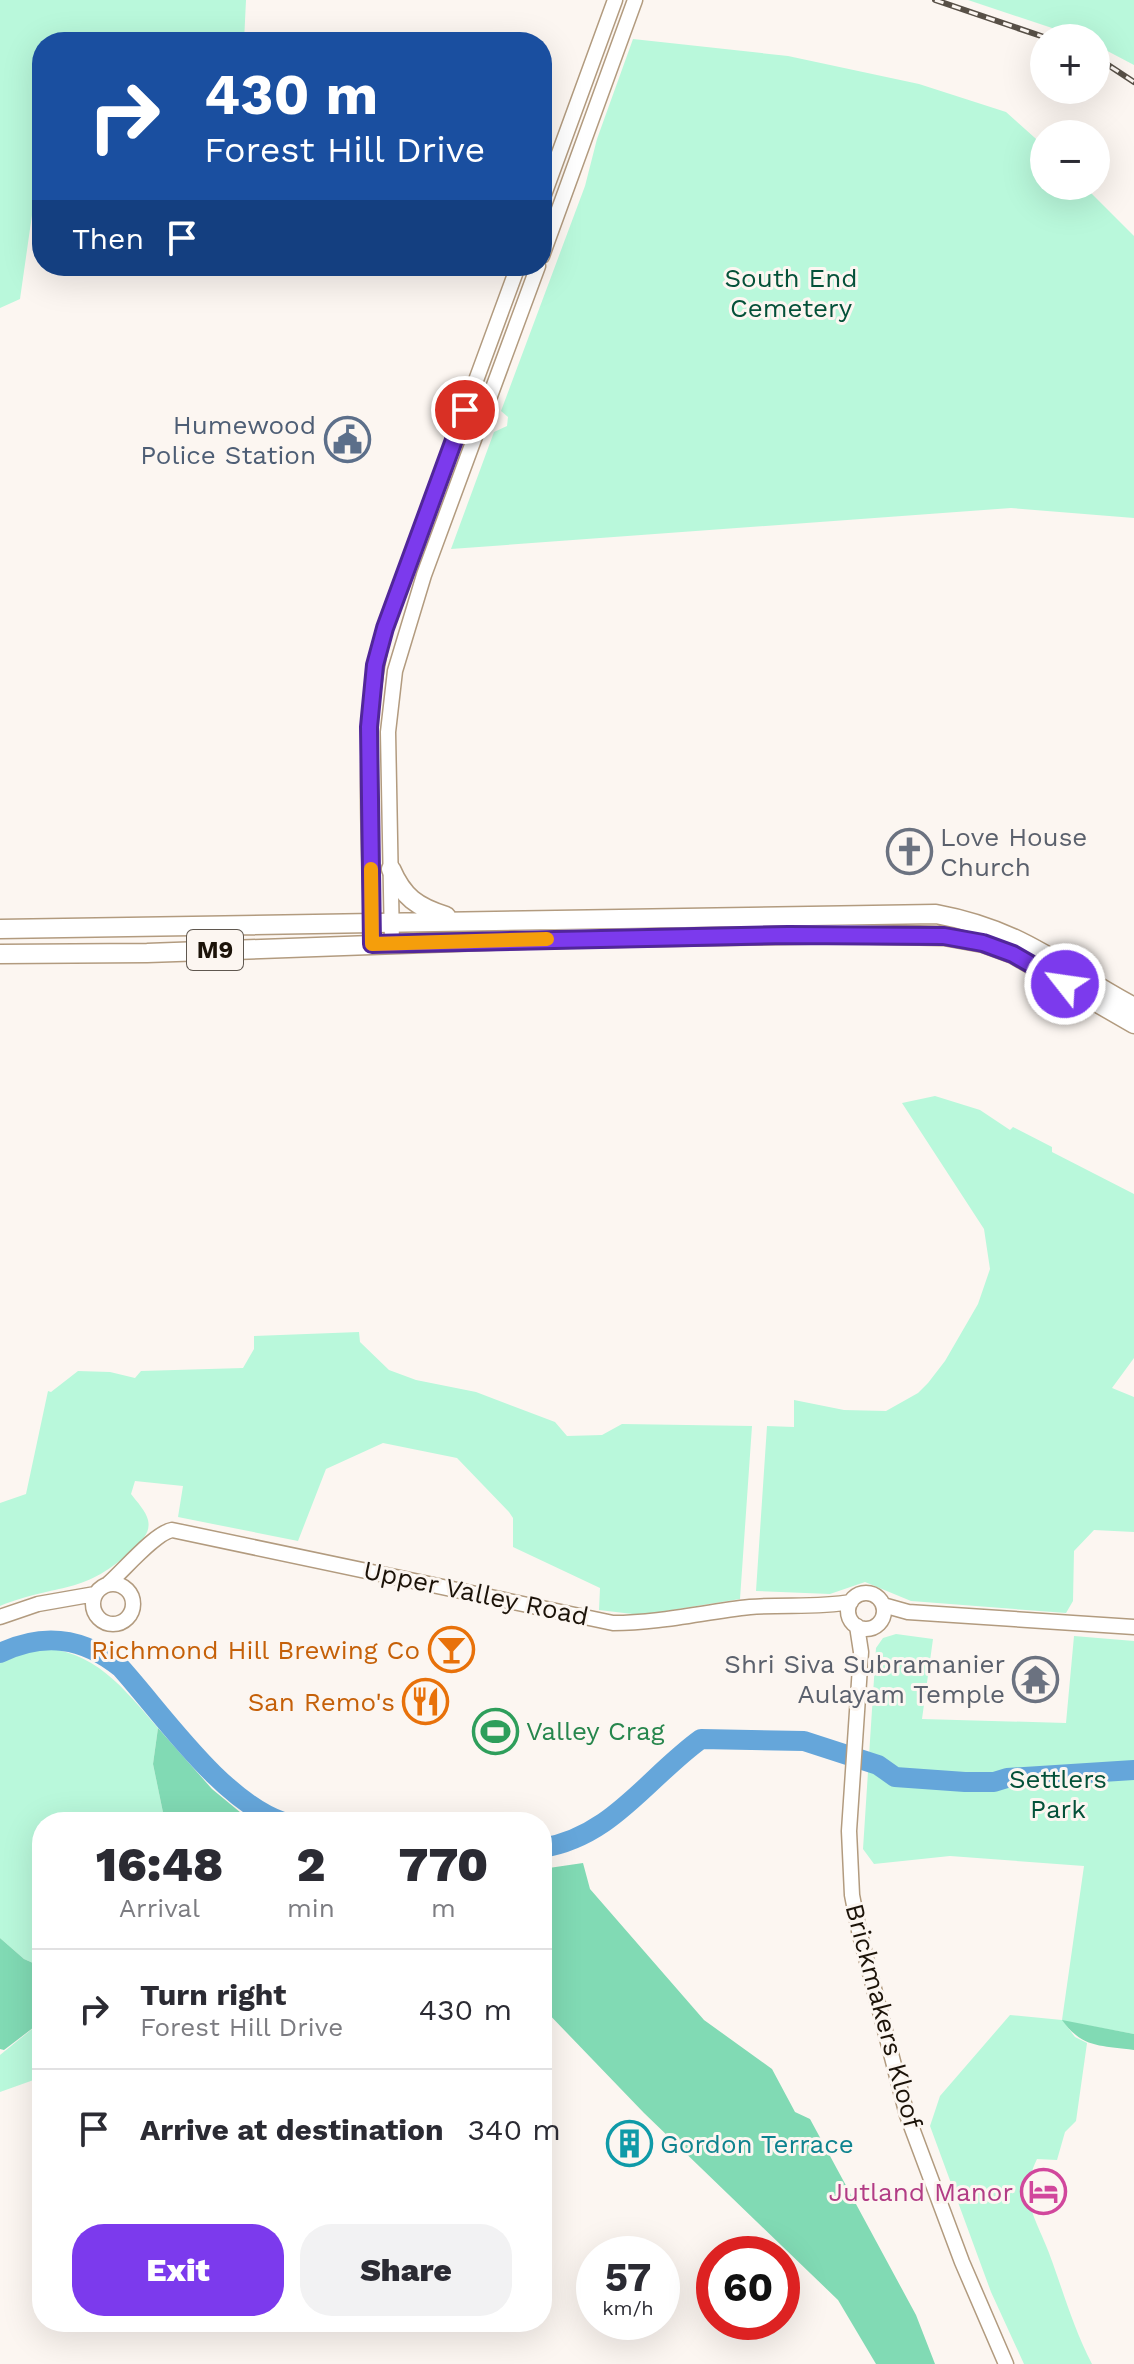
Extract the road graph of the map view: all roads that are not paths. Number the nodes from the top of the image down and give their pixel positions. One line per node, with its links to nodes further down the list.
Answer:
1 (615, 0): 3 (street)
2 (635, 0): 4 (street)
3 (552, 173)
4 (552, 228)
5 (514, 276): 9 (street)
6 (534, 276): 7 (street)
7 (391, 869): 8 (main road); 10 (street)
8 (460, 920): 10 (main road, M9); 15 (main road, M9)
9 (371, 921): 10 (main road, M9); 11 (main road, M9); 12 (street)
10 (391, 921): 13 (street)
11 (0, 929)
12 (372, 944): 13 (main road, M9); 14 (main road, M9)
13 (392, 944): 16 (main road, M9)
14 (0, 954)
15 (1134, 1007)
16 (1134, 1024)
17 (140, 1557): 18 (street, Upper Valley Road); 19 (street, Upper Valley Road); 23 (street, Upper Valley Road)
18 (108, 1584): 19 (street); 20 (street)
19 (128, 1590): 22 (street)
20 (95, 1594): 21 (street); 22 (street)
21 (71, 1599): 22 (street); 24 (street)
22 (94, 1612)
23 (852, 1615): 25 (street); 25 (street); 27 (street, Brickmakers Kloof)
24 (0, 1617)
25 (879, 1617): 26 (street); 27 (street, Brickmakers Kloof)
26 (1134, 1627)
27 (861, 1652): 28 (street, Brickmakers Kloof)
28 (1006, 2364)

